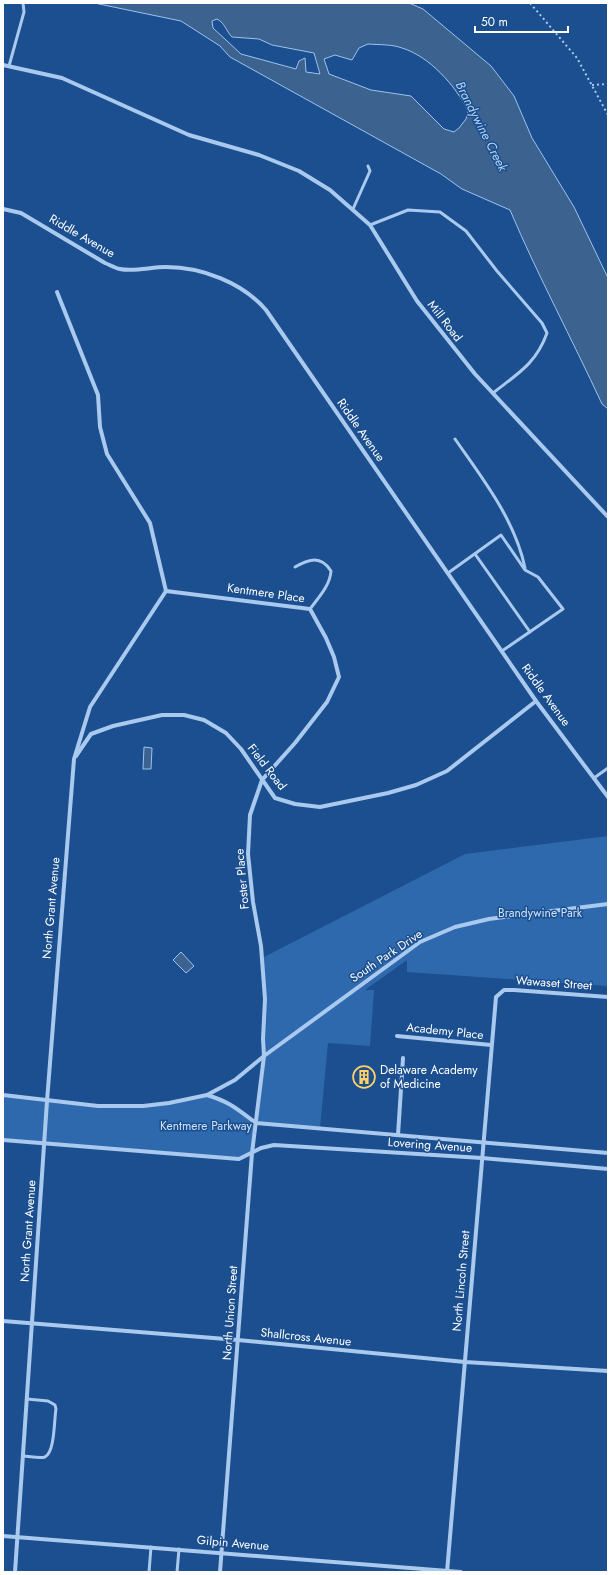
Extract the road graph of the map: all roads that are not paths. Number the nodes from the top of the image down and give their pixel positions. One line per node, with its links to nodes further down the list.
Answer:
1 (23, 3): 3 (lane)
2 (3, 65): 3 (street, Mill Road)
3 (9, 66): 6 (street, Mill Road)
4 (368, 166): 6 (lane)
5 (3, 209): 15 (street, Riddle Avenue)
6 (352, 210): 7 (street, Mill Road)
7 (370, 225): 9 (street, Mill Road); 9 (lane)
8 (57, 292): 16 (street)
9 (492, 393): 11 (street, Mill Road)
10 (455, 439): 14 (lane)
11 (608, 517)
12 (475, 554): 14 (lane); 15 (lane); 18 (lane)
13 (295, 567): 17 (lane)
14 (525, 570): 18 (lane)
15 (448, 573): 19 (street, Riddle Avenue)
16 (166, 591): 17 (street, Kentmere Place); 22 (street, North Grant Avenue)
17 (310, 609): 20 (street, Kentmere Place)
18 (530, 632): 19 (lane)
19 (502, 651): 21 (street, Riddle Avenue)
20 (334, 657): 25 (street, Foster Place)
21 (536, 701): 24 (street, Riddle Avenue); 25 (street, Field Road)
22 (74, 759): 25 (street, Field Road); 36 (street, North Grant Avenue)
23 (608, 768): 24 (lane)
24 (594, 778): 26 (street, Riddle Avenue)
25 (262, 780): 32 (street, Foster Place)
26 (608, 797)
27 (608, 904): 32 (street, South Park Drive)
28 (500, 993): 29 (street, Wawaset Street); 31 (street, North Lincoln Street)
29 (608, 997)
30 (397, 1036): 31 (street, Academy Place)
31 (491, 1045): 40 (street, North Lincoln Street)
32 (264, 1056): 35 (street); 37 (street, North Union Street)
33 (403, 1058): 38 (street)
34 (3, 1095): 36 (street)
35 (207, 1095): 36 (street); 37 (street)
36 (47, 1101): 41 (street, North Grant Avenue)
37 (256, 1123): 38 (street, Lovering Avenue); 42 (street, North Union Street)
38 (398, 1135): 40 (street, Lovering Avenue)
39 (3, 1140): 41 (street)
40 (483, 1142): 43 (street, Lovering Avenue); 44 (street, North Lincoln Street)
41 (45, 1144): 42 (street); 47 (street, North Grant Avenue)
42 (252, 1153): 44 (street, Lovering Avenue); 48 (street, North Union Street)
43 (608, 1154)
44 (482, 1158): 45 (street, Lovering Avenue); 49 (street, North Lincoln Street)
45 (608, 1169)
46 (3, 1321): 47 (street, Shallcross Avenue)
47 (32, 1323): 48 (street, Shallcross Avenue); 51 (street, North Grant Avenue)
48 (238, 1340): 49 (street, Shallcross Avenue); 57 (street, North Union Street)
49 (464, 1362): 50 (street, Shallcross Avenue); 58 (street, North Lincoln Street)
50 (608, 1371)
51 (27, 1399): 52 (street, North Grant Avenue); 52 (lane)
52 (23, 1456): 54 (street, North Grant Avenue)
53 (3, 1536): 54 (street, Gilpin Avenue)
54 (18, 1537): 55 (street, Gilpin Avenue); 59 (street, North Grant Avenue)
55 (151, 1547): 56 (street, Gilpin Avenue); 60 (lane)
56 (178, 1549): 57 (street, Gilpin Avenue); 61 (lane)
57 (221, 1552): 58 (street, Gilpin Avenue); 62 (street, North Union Street)
58 (447, 1571): 63 (street, Gilpin Avenue)
59 (15, 1572)
60 (149, 1572)
61 (177, 1572)
62 (220, 1572)
63 (461, 1572)

